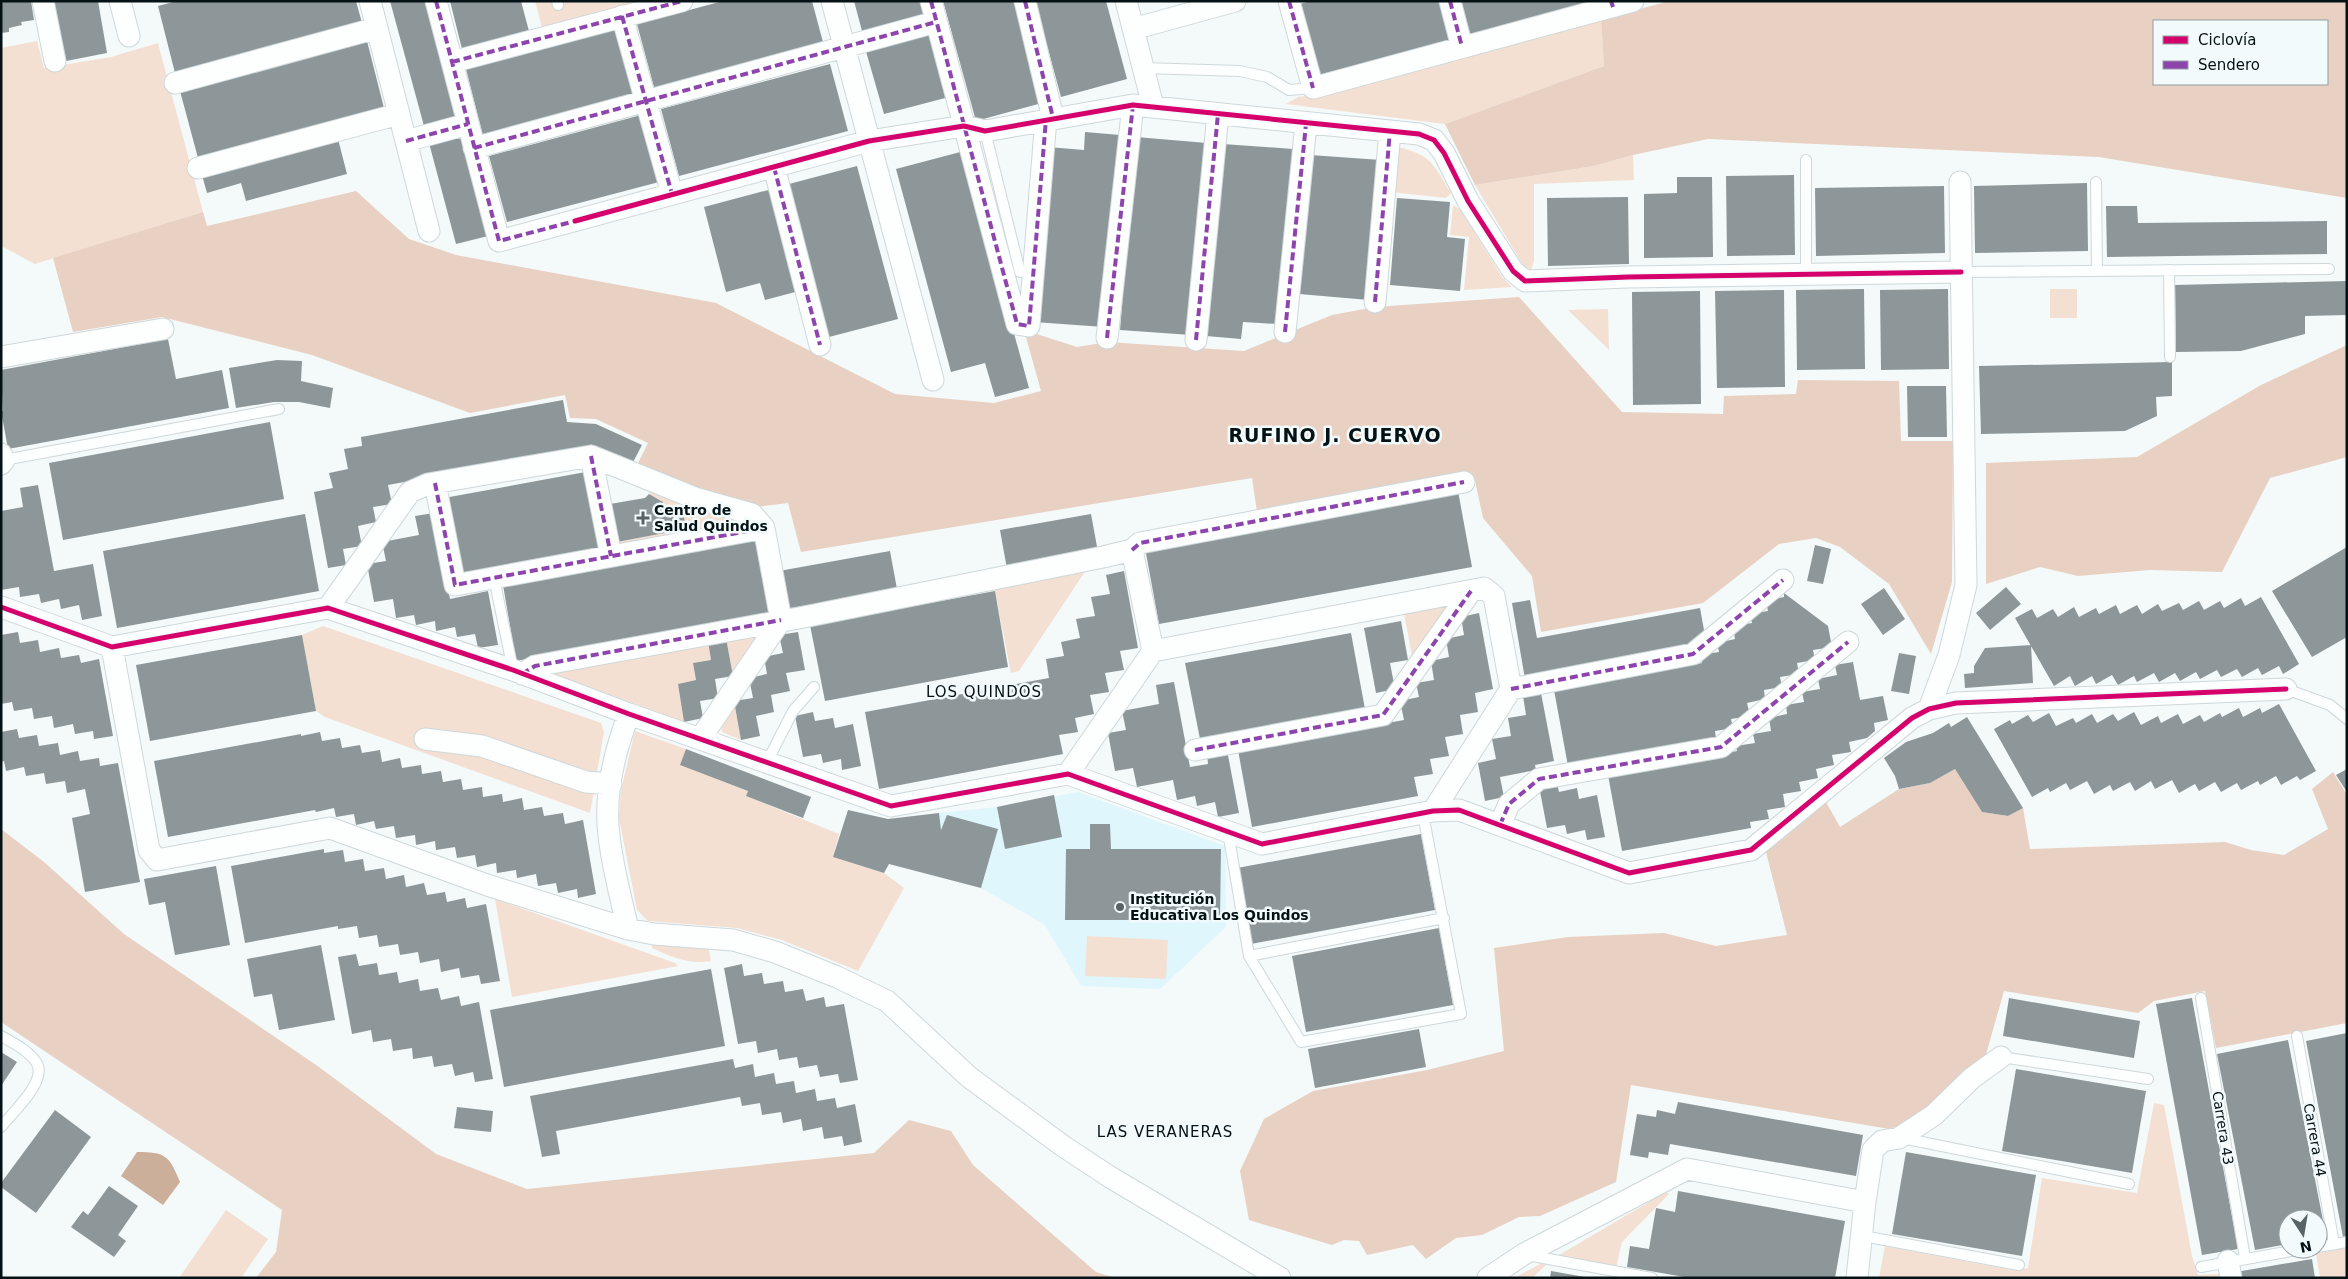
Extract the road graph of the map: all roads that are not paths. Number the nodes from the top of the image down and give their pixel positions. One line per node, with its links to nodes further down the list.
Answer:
1 (43, 1): 21 (street)
2 (370, 1): 16 (street)
3 (436, 1): 22 (street)
4 (682, 1): 14 (street)
5 (832, 1): 19 (street)
6 (931, 1): 15 (street)
7 (1025, 1): 30 (street)
8 (1126, 1): 17 (street)
9 (1235, 1): 17 (street)
10 (1289, 1): 25 (street)
11 (1450, 1): 20 (street)
12 (126, 3): 18 (street)
13 (1619, 3): 20 (street)
14 (622, 16): 22 (street); 26 (street)
15 (936, 22): 19 (street); 33 (street)
16 (376, 28): 24 (street); 28 (street)
17 (1133, 29): 23 (street)
18 (128, 36)
19 (844, 46): 26 (street); 37 (street)
20 (1462, 47): 25 (street)
21 (55, 61)
22 (452, 62): 31 (street)
23 (1143, 68): 25 (lane); 27 (street)
24 (174, 83)
25 (1313, 88)
26 (647, 102): 38 (street); 44 (street)
27 (1143, 105): 29 (street); 30 (street); 55 (street)
28 (399, 114): 36 (street); 41 (street)
29 (1218, 114): 32 (street); 56 (street)
30 (1050, 118): 33 (street); 34 (street)
31 (468, 124): 36 (street); 38 (street)
32 (1306, 124): 35 (street); 54 (street)
33 (964, 126): 34 (street); 37 (street)
34 (985, 131): 49 (lane)
35 (1390, 131): 51 (street); 52 (street)
36 (406, 141): 45 (street)
37 (869, 141): 40 (street); 60 (street)
38 (474, 148): 44 (street)
39 (1806, 160): 51 (lane)
40 (774, 166): 44 (street); 57 (street)
41 (198, 168)
42 (1960, 182): 50 (street)
43 (2096, 182): 48 (lane)
44 (672, 194)
45 (429, 231)
46 (2330, 268): 47 (lane)
47 (2170, 270): 48 (lane); 59 (lane)
48 (2096, 271): 50 (lane)
49 (1020, 272)
50 (1961, 272): 51 (street); 82 (street)
51 (1806, 274)
52 (1375, 302)
53 (163, 329): 58 (street)
54 (1285, 332)
55 (1107, 338)
56 (1196, 340)
57 (820, 345)
58 (1, 357)
59 (2170, 357)
60 (933, 380)
61 (279, 410): 63 (lane)
62 (592, 456): 65 (street); 66 (street); 68 (street)
63 (2, 459)
64 (1464, 482): 67 (street)
65 (435, 483): 69 (street); 73 (street)
66 (764, 528): 68 (street); 74 (street)
67 (1132, 550): 74 (street); 77 (street)
68 (611, 556): 69 (street)
69 (494, 578): 78 (lane)
70 (1783, 580): 80 (street)
71 (1471, 591): 77 (street); 80 (street); 87 (street)
72 (1, 606): 76 (street)
73 (328, 608): 76 (street); 78 (street)
74 (781, 620): 78 (street); 86 (street)
75 (1848, 642): 92 (street)
76 (112, 647): 95 (street)
77 (1153, 651): 89 (street)
78 (518, 672): 83 (street)
79 (814, 687): 88 (lane)
80 (1511, 689): 91 (street)
81 (2286, 689): 82 (street); 84 (lane)
82 (1929, 710): 92 (street)
83 (629, 714): 86 (street); 90 (street)
84 (2347, 719)
85 (425, 738): 90 (street)
86 (700, 739): 88 (street)
87 (1195, 750)
88 (767, 762): 89 (street)
89 (1068, 774): 93 (street)
90 (611, 784): 95 (street)
91 (1428, 812): 92 (street); 93 (street); 94 (lane)
92 (1500, 825)
93 (1228, 832): 96 (lane)
94 (1444, 918): 96 (lane); 96 (lane)
95 (628, 929): 115 (street)
96 (1249, 956)
97 (2201, 998): 114 (lane, Carrera 43)
98 (1, 1036): 102 (lane)
99 (2297, 1036): 108 (lane, Carrera 44)
100 (2001, 1057): 101 (lane); 103 (street)
101 (2148, 1079)
102 (1, 1127)
103 (1899, 1138): 104 (lane); 105 (street)
104 (2128, 1184)
105 (1865, 1202): 106 (street); 110 (street)
106 (1863, 1236): 112 (lane); 118 (street)
107 (2347, 1242): 108 (lane)
108 (2334, 1244): 109 (lane)
109 (2328, 1245)
110 (1524, 1254): 116 (street); 117 (lane)
111 (2278, 1255): 114 (lane)
112 (2019, 1265)
113 (2201, 1266): 114 (lane)
114 (2235, 1266)
115 (1280, 1278)
116 (1488, 1278)
117 (1652, 1278)
118 (1857, 1278)

